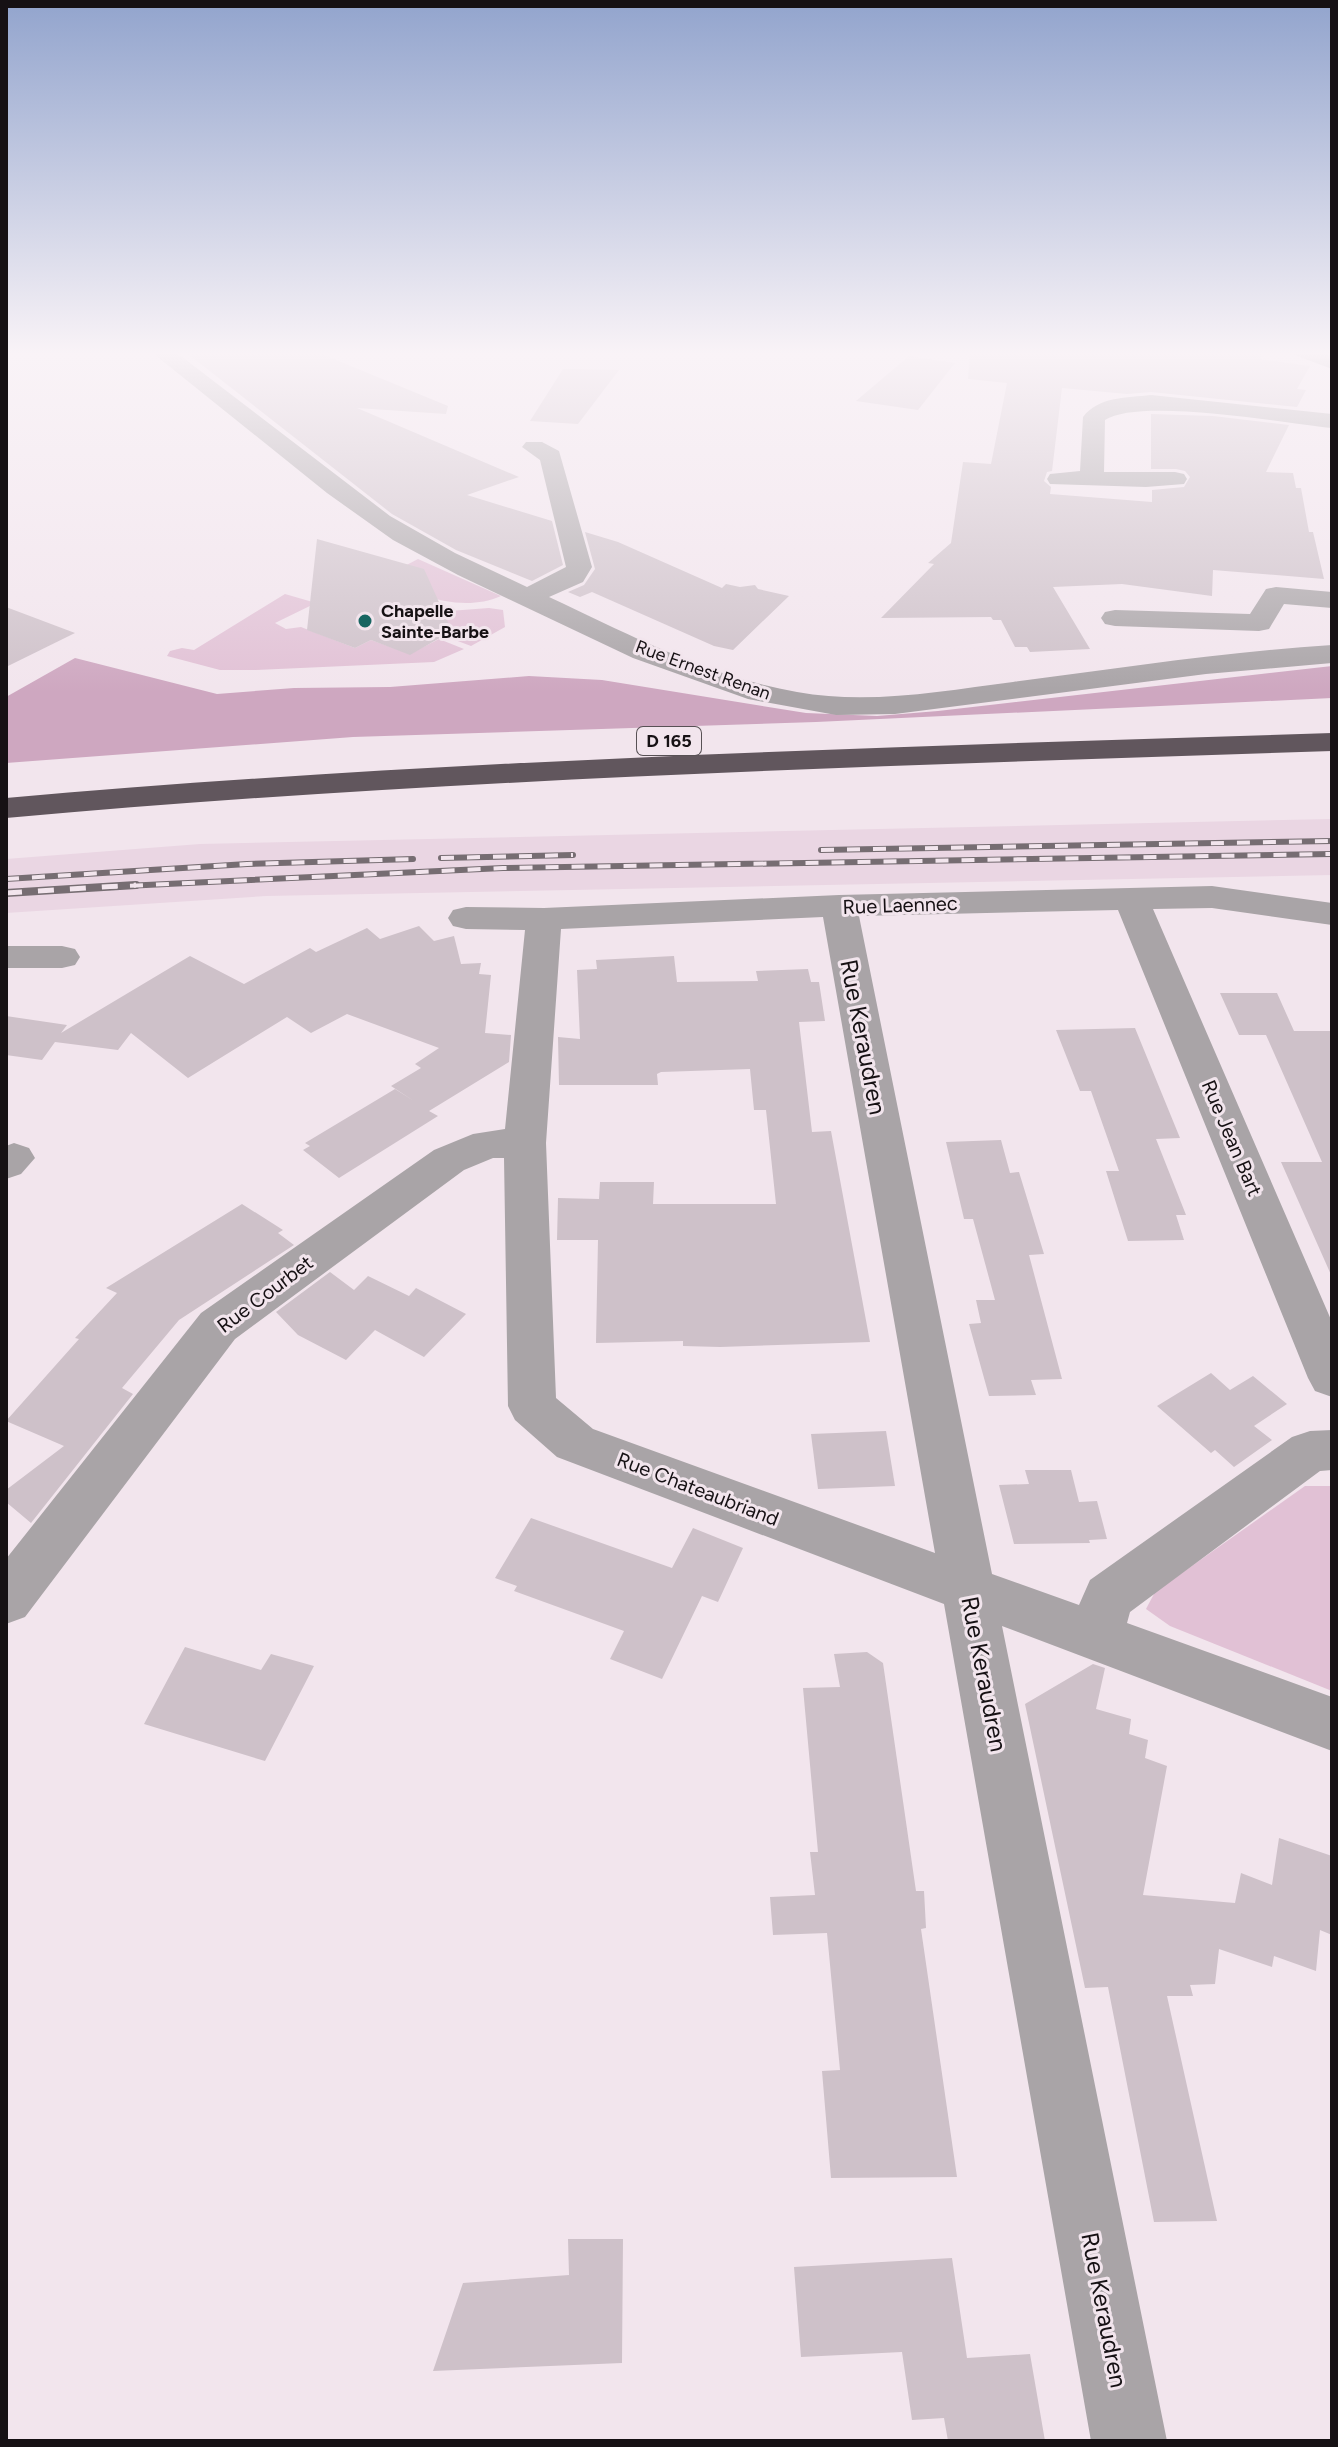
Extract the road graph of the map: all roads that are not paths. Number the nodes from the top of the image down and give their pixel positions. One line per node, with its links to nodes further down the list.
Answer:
1 (307, 464): 7 (street, Rue Ernest Renan)
2 (553, 464): 7 (street)
3 (1092, 464): 4 (street)
4 (1092, 477): 5 (street); 6 (street)
5 (1059, 479)
6 (1175, 479)
7 (526, 597): 10 (street, Rue Ernest Renan)
8 (1332, 600): 9 (street)
9 (1115, 618)
10 (1332, 654)
11 (1332, 717): 13 (highway, D 165)
12 (1332, 742): 14 (highway, D 165)
13 (6, 782)
14 (6, 808)
15 (1131, 898): 16 (street, Rue Laennec); 17 (street, Rue Laennec); 23 (street, Rue Jean Bart)
16 (839, 906): 19 (street, Rue Laennec); 25 (street, Rue Keraudren)
17 (1332, 914)
18 (466, 918): 19 (street, Rue Laennec)
19 (544, 919): 22 (street, Rue Chateaubriand)
20 (6, 957): 21 (street)
21 (62, 957)
22 (525, 1143): 25 (street, Rue Chateaubriand); 26 (street, Rue Courbet)
23 (1332, 1378)
24 (1332, 1450): 27 (street)
25 (968, 1590): 27 (street, Rue Chateaubriand); 29 (street, Rue Keraudren)
26 (6, 1600)
27 (1095, 1634): 28 (street, Rue Chateaubriand)
28 (1332, 1724)
29 (1129, 2441)

